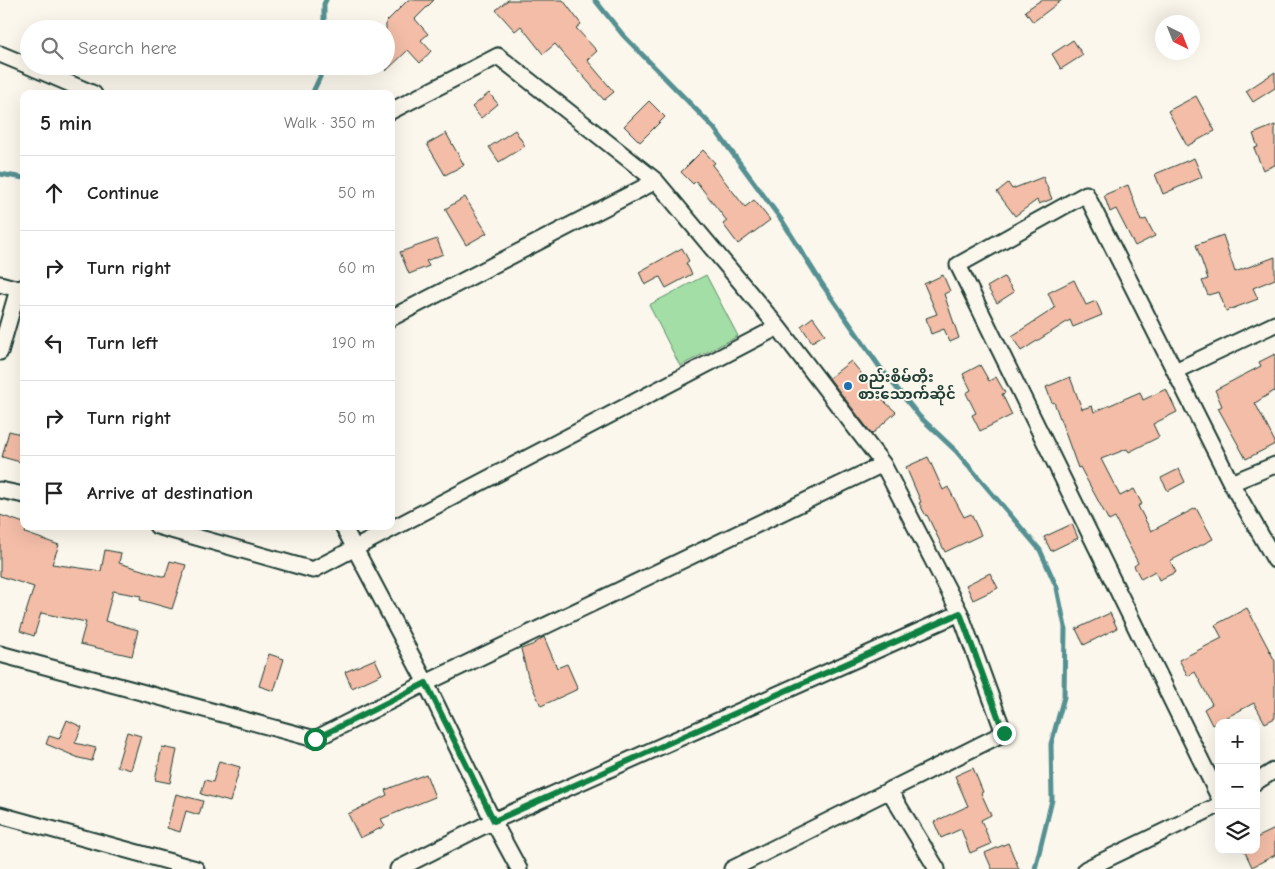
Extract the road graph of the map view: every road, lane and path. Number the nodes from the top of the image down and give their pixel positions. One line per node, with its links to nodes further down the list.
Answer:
1 (0, 54): 2 (street)
2 (20, 62)
3 (50, 75): 4 (street)
4 (85, 90)
5 (395, 110): 6 (street)
6 (656, 181): 10 (street); 12 (street)
7 (0, 284): 8 (street)
8 (20, 288)
9 (20, 291): 13 (street)
10 (395, 316)
11 (1275, 324): 14 (street)
12 (778, 327): 15 (street); 20 (street)
13 (0, 352)
14 (1175, 371): 17 (street); 31 (street)
15 (883, 464): 26 (street); 28 (street)
16 (1275, 465): 17 (street)
17 (1231, 483): 25 (street)
18 (0, 490): 19 (street)
19 (20, 494)
20 (395, 528)
21 (172, 530): 24 (street)
22 (345, 530): 24 (street)
23 (391, 530): 24 (street)
24 (355, 549): 28 (street)
25 (1275, 560)
26 (960, 613): 32 (street); 35 (street)
27 (0, 654): 28 (street)
28 (426, 683): 35 (street)
29 (1275, 770): 30 (street)
30 (1260, 779)
31 (1215, 789)
32 (889, 790): 39 (street); 40 (street)
33 (1215, 807): 41 (street)
34 (0, 815): 36 (street)
35 (494, 821): 37 (street); 38 (street)
36 (196, 869)
37 (398, 869)
38 (519, 869)
39 (732, 869)
40 (937, 869)
41 (1086, 869)

